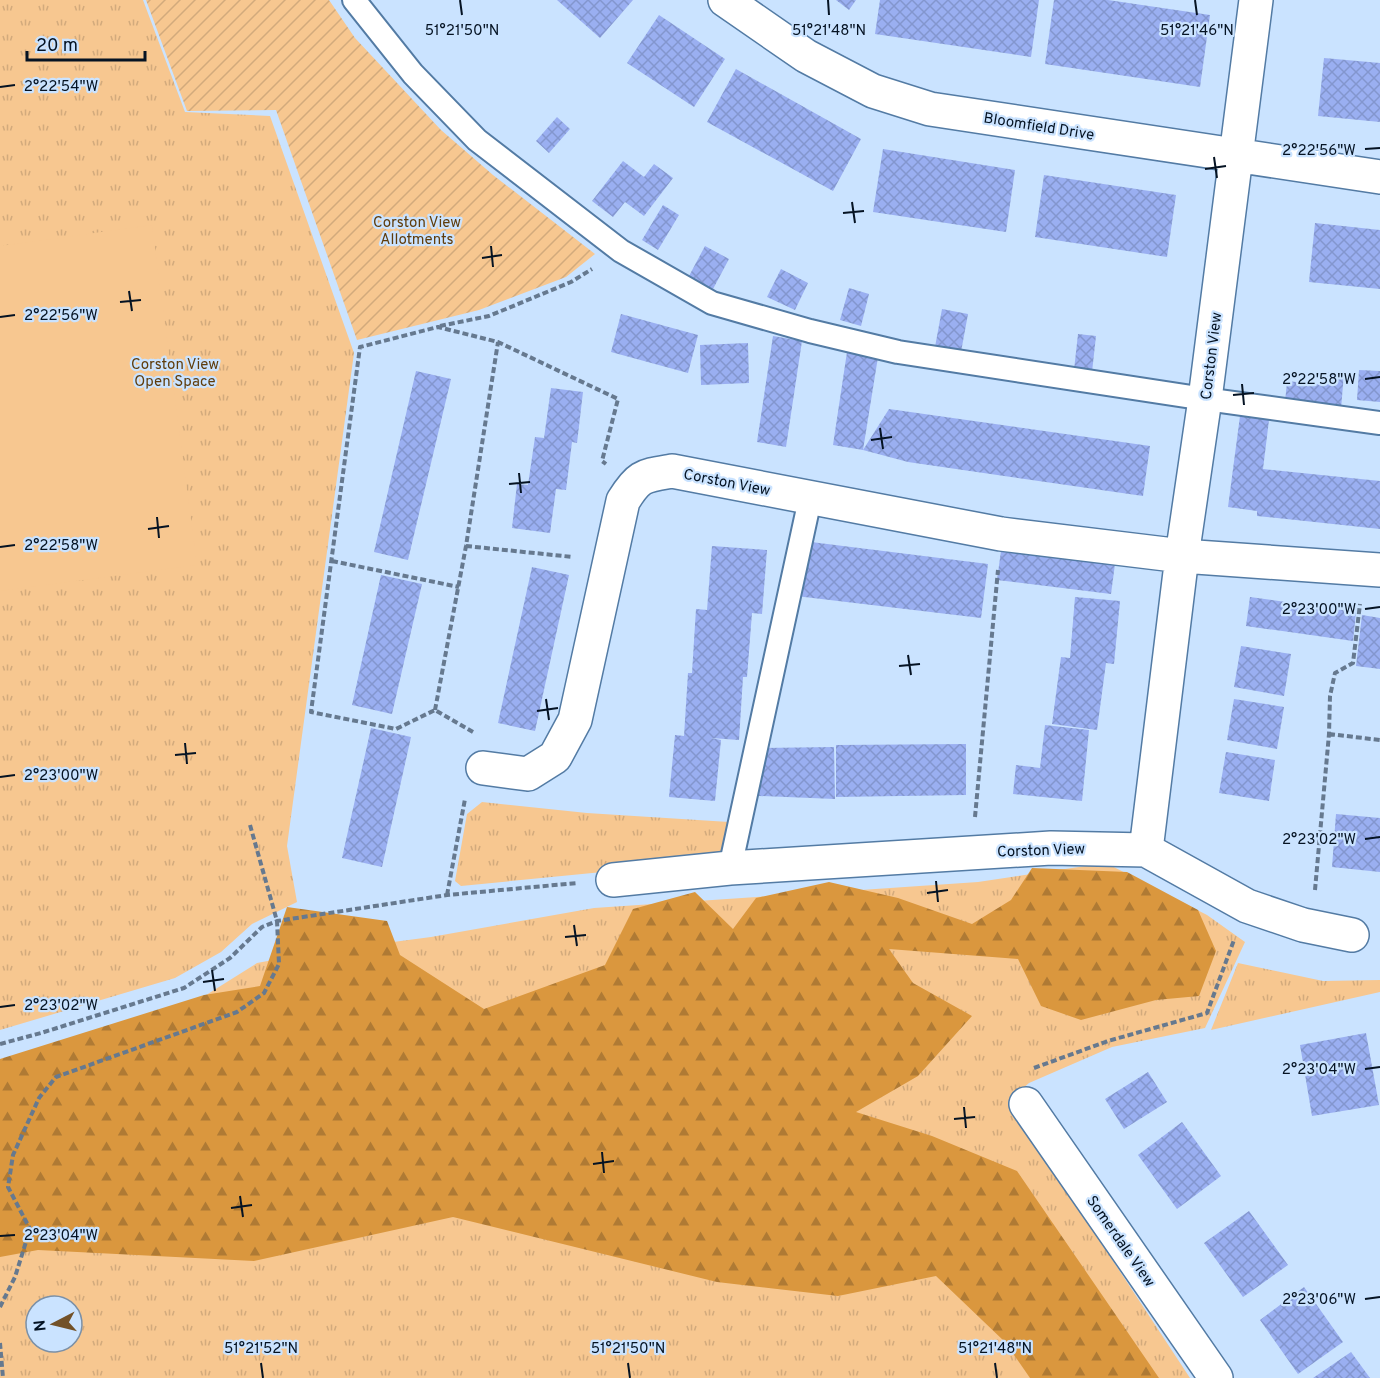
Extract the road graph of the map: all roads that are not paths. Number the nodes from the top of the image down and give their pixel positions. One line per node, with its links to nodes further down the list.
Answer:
1 (354, 0): 6 (lane)
2 (725, 0): 4 (street, Bloomfield Drive)
3 (1256, 0): 4 (street, Corston View)
4 (1235, 157): 5 (street, Bloomfield Drive); 6 (street, Corston View)
5 (1380, 177)
6 (1205, 399): 7 (lane); 9 (street, Corston View)
7 (1380, 423)
8 (810, 499): 9 (street, Corston View); 11 (street, Corston View); 13 (lane)
9 (1182, 556): 10 (street, Corston View); 12 (street, Corston View)
10 (1372, 569)
11 (475, 779)
12 (1146, 850): 13 (street, Corston View); 15 (street, Corston View)
13 (730, 868): 14 (street, Corston View)
14 (613, 880)
15 (1352, 935)
16 (1026, 1104): 17 (street, Somerdale View)
17 (1216, 1378)

